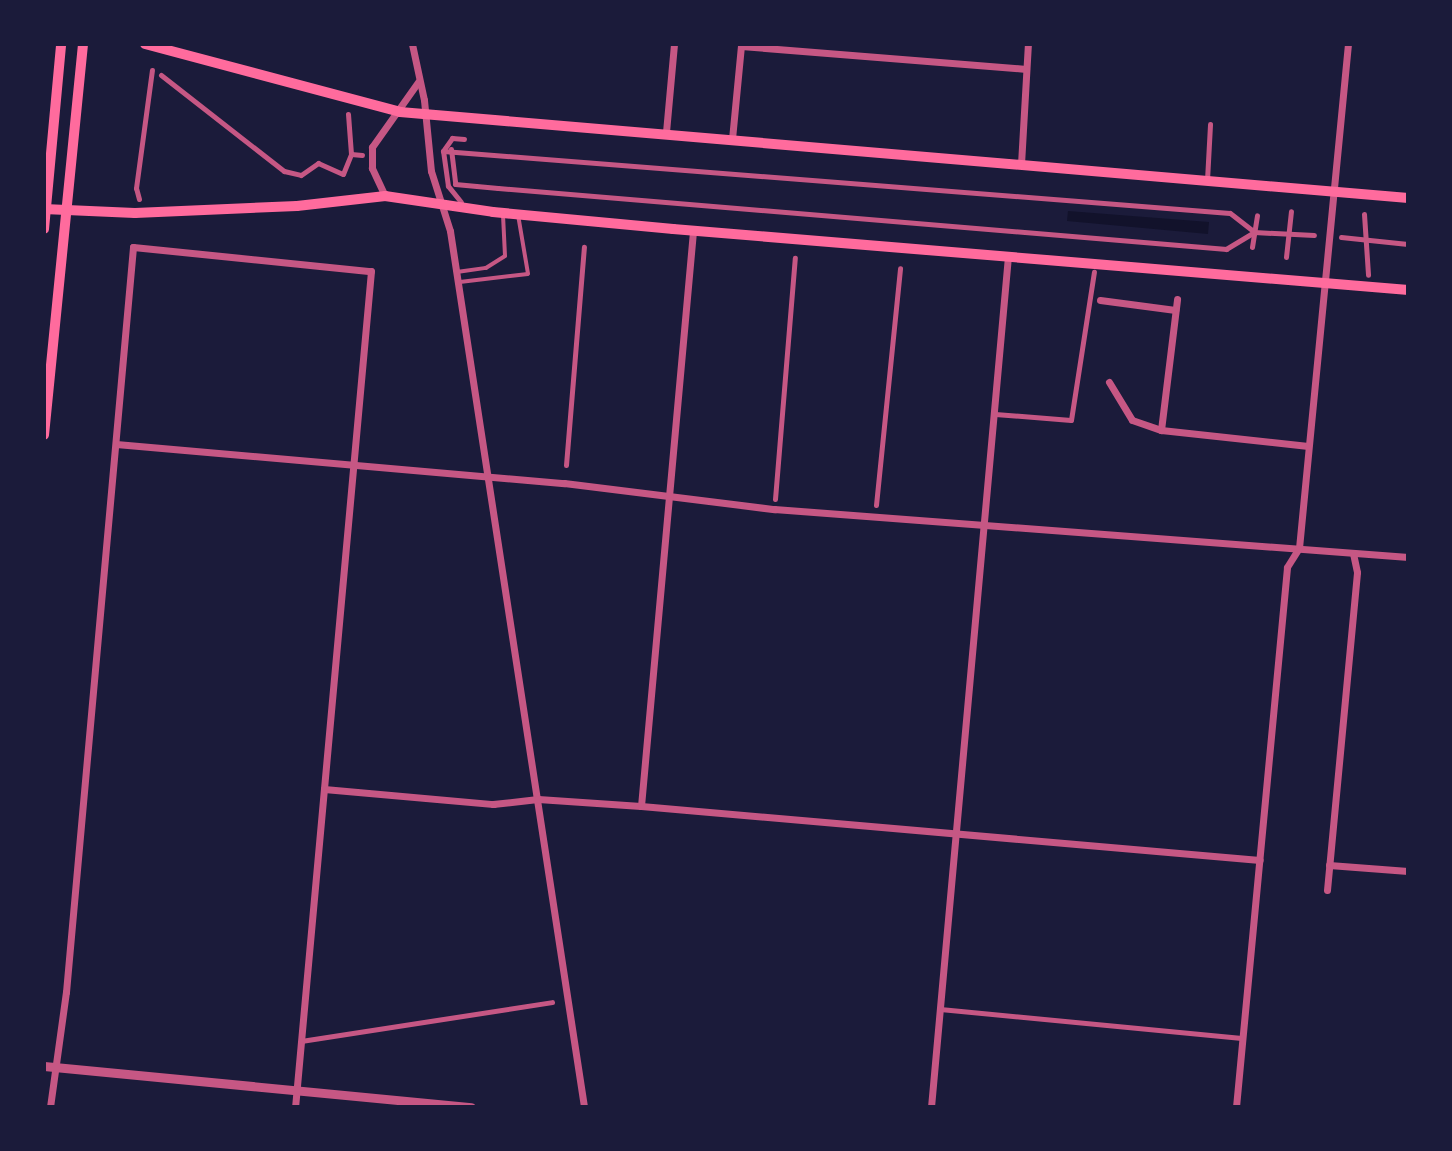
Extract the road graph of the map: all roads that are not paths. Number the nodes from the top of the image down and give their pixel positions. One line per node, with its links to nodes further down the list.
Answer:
1 (61, 44): 38 (main road)
2 (83, 44): 32 (main road)
3 (147, 44): 13 (main road)
4 (412, 44): 12 (street)
5 (674, 44): 17 (street)
6 (1028, 44): 9 (street)
7 (1348, 44): 26 (street)
8 (742, 45): 9 (street); 19 (street)
9 (1026, 69): 24 (street)
10 (152, 70): 29 (street)
11 (161, 75): 22 (street)
12 (419, 81): 13 (street); 15 (street)
13 (400, 112): 15 (main road); 27 (street)
14 (348, 114): 22 (street)
15 (426, 114): 17 (main road); 31 (street)
16 (1210, 124): 25 (street)
17 (666, 132): 19 (main road)
18 (464, 139): 21 (street)
19 (732, 139): 24 (main road)
20 (451, 149): 21 (street); 40 (street); 40 (street)
21 (443, 151): 30 (street)
22 (351, 154): 23 (street)
23 (362, 155)
24 (1021, 164): 25 (main road)
25 (1207, 181): 26 (main road)
26 (1334, 192): 28 (main road); 56 (street)
27 (385, 196): 31 (main road); 32 (main road)
28 (1408, 198)
29 (139, 199)
30 (461, 202)
31 (442, 204): 34 (main road); 52 (street)
32 (54, 210): 64 (main road)
33 (1291, 211): 41 (street)
34 (503, 213): 35 (main road); 52 (lane)
35 (518, 214): 39 (main road); 55 (lane)
36 (1364, 214): 44 (street)
37 (1257, 215): 40 (street)
38 (44, 229)
39 (693, 231): 48 (main road); 70 (street)
40 (1254, 232): 41 (street); 47 (street)
41 (1289, 235): 43 (street); 49 (street)
42 (1341, 237): 44 (street)
43 (1312, 238)
44 (1364, 240): 45 (street); 54 (street)
45 (1408, 244)
46 (583, 247): 68 (street)
47 (1252, 247)
48 (1008, 256): 56 (main road); 62 (street)
49 (1286, 257)
50 (795, 258): 71 (street)
51 (900, 268): 72 (street)
52 (456, 272): 55 (street)
53 (1094, 272): 62 (street)
54 (1368, 275)
55 (458, 282): 69 (street)
56 (1322, 283): 57 (main road); 66 (street)
57 (1408, 290)
58 (1177, 299): 60 (street)
59 (1100, 300): 60 (street)
60 (1175, 310): 63 (street)
61 (1110, 382): 63 (street)
62 (995, 414): 73 (street)
63 (1161, 430): 66 (street)
64 (44, 435)
65 (116, 444): 67 (street); 67 (street); 90 (street)
66 (1308, 446): 74 (street)
67 (353, 464): 69 (street); 77 (street)
68 (566, 465)
69 (488, 477): 70 (street); 78 (street)
70 (670, 497): 73 (street); 79 (street)
71 (775, 499)
72 (876, 505)
73 (985, 525): 74 (street); 80 (street)
74 (1299, 548): 75 (street); 81 (street)
75 (1353, 554): 76 (street); 82 (street)
76 (1408, 558)
77 (324, 789): 78 (street); 88 (street)
78 (538, 799): 79 (street); 95 (street)
79 (641, 806): 80 (street)
80 (955, 833): 81 (street); 86 (street)
81 (1260, 860): 87 (street)
82 (1329, 865): 83 (street); 84 (street)
83 (1408, 871)
84 (1327, 890)
85 (552, 1002): 88 (street)
86 (940, 1009): 87 (street); 96 (street)
87 (1242, 1038): 97 (street)
88 (301, 1041): 91 (street)
89 (44, 1066): 90 (street)
90 (56, 1067): 91 (street); 92 (street)
91 (297, 1089): 93 (street); 94 (street)
92 (50, 1107)
93 (295, 1107)
94 (471, 1107)
95 (584, 1107)
96 (932, 1107)
97 (1236, 1107)

